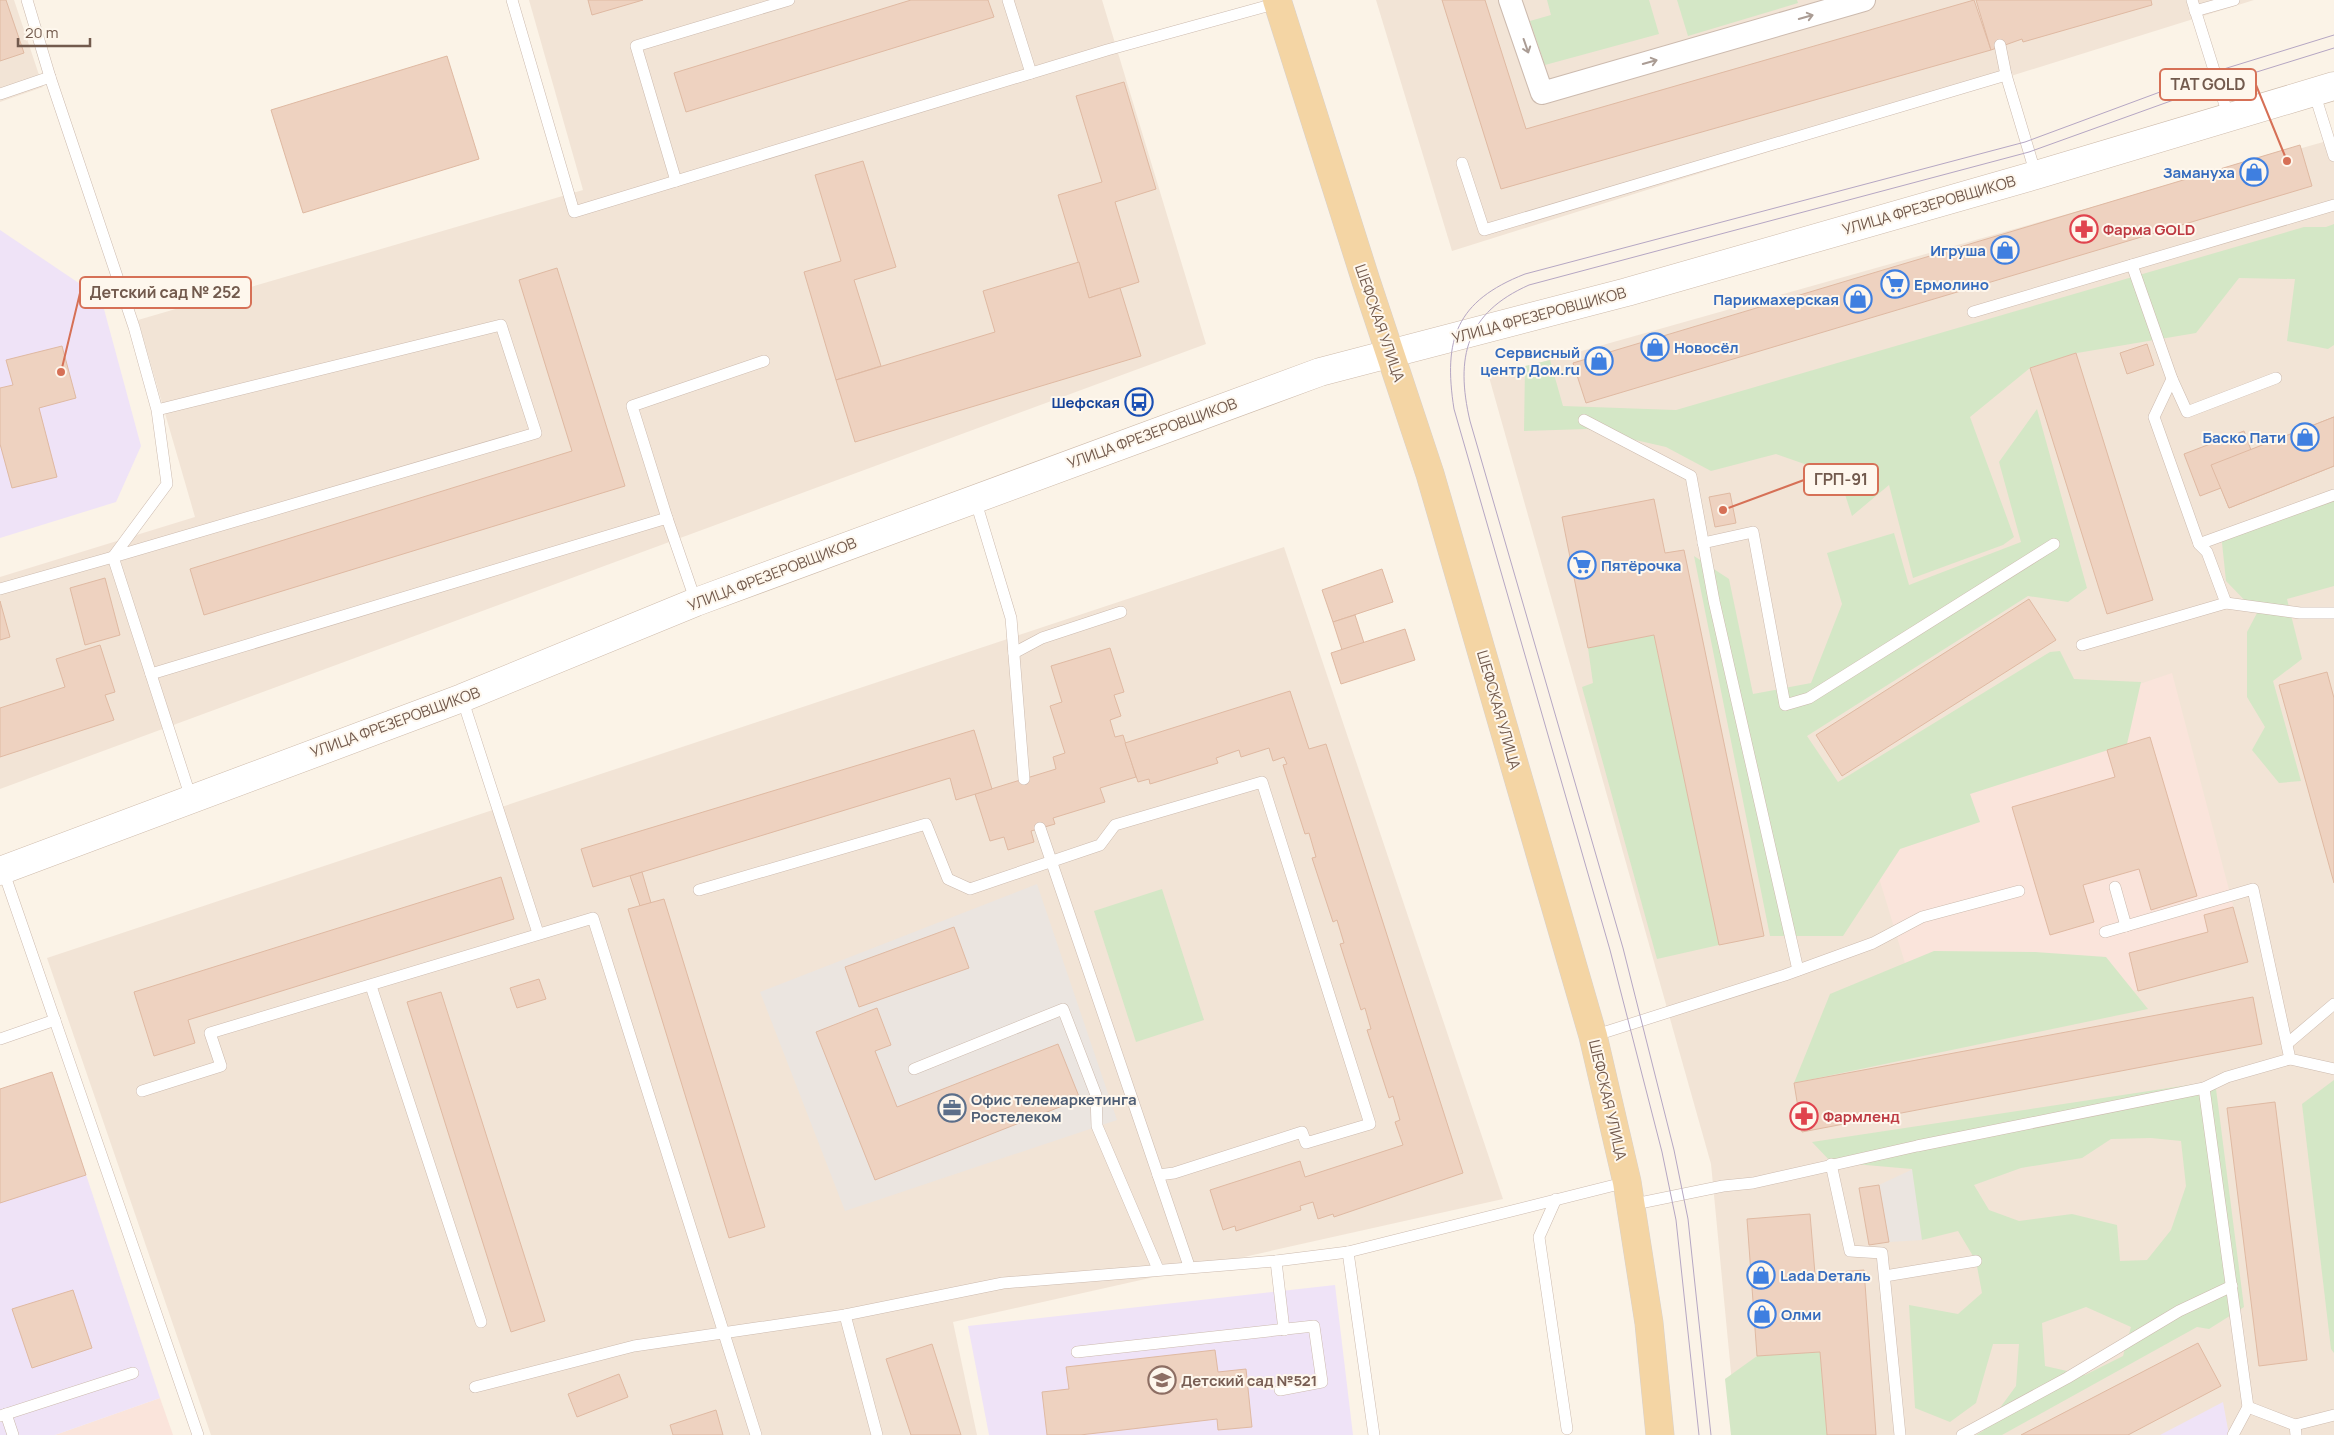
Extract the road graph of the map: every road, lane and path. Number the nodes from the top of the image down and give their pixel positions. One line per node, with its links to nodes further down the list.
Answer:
1 (27, 0): 13 (lane)
2 (512, 0): 20 (lane)
3 (789, 0): 20 (lane)
4 (1008, 0): 11 (lane)
5 (1510, 0): 6 (street, one-way to 6)
6 (1864, 0)
7 (2234, 0): 9 (lane)
8 (1277, 1): 11 (lane); 24 (main road, ШЕФСКАЯ УЛИЦА)
9 (2193, 6): 16 (lane)
10 (2000, 45): 12 (lane)
11 (1031, 73): 20 (lane)
12 (2006, 75): 18 (lane); 19 (lane)
13 (50, 78): 15 (lane); 28 (lane)
14 (2324, 89): 16 (main road, УЛИЦА ФРЕЗЕРОВЩИКОВ); 17 (lane)
15 (0, 94)
16 (2229, 118): 19 (main road, УЛИЦА ФРЕЗЕРОВЩИКОВ)
17 (2334, 156)
18 (1462, 163)
19 (2036, 174): 24 (main road, УЛИЦА ФРЕЗЕРОВЩИКОВ)
20 (676, 181)
21 (2334, 205): 22 (lane)
22 (2132, 265): 23 (lane); 27 (lane)
23 (1973, 312)
24 (1392, 354): 31 (main road, УЛИЦА ФРЕЗЕРОВЩИКОВ); 61 (main road, ШЕФСКАЯ УЛИЦА)
25 (764, 361): 32 (lane)
26 (2276, 378): 27 (lane)
27 (2172, 379): 35 (lane)
28 (157, 410): 36 (lane); 36 (lane)
29 (1584, 420): 33 (lane)
30 (2334, 495): 35 (lane)
31 (974, 498): 38 (main road, УЛИЦА ФРЕЗЕРОВЩИКОВ); 43 (lane)
32 (667, 518): 38 (lane); 44 (lane)
33 (1703, 543): 34 (lane); 57 (lane)
34 (2054, 544)
35 (2199, 544): 39 (lane)
36 (113, 557): 37 (lane); 44 (lane)
37 (0, 589)
38 (696, 602): 45 (main road, УЛИЦА ФРЕЗЕРОВЩИКОВ)
39 (2226, 603): 41 (lane); 42 (lane)
40 (1121, 612): 43 (lane)
41 (2334, 613)
42 (2082, 645)
43 (1014, 653): 46 (lane)
44 (151, 674): 47 (lane)
45 (462, 698): 47 (main road, УЛИЦА ФРЕЗЕРОВЩИКОВ); 56 (lane)
46 (1024, 779)
47 (191, 798): 50 (main road, УЛИЦА ФРЕЗЕРОВЩИКОВ)
48 (1040, 828): 49 (lane)
49 (1051, 862): 52 (lane); 70 (lane); 70 (lane)
50 (2, 870): 60 (lane)
51 (2114, 887): 54 (lane)
52 (699, 890)
53 (2019, 891): 57 (lane)
54 (2126, 926): 55 (lane); 63 (lane)
55 (2105, 932)
56 (538, 933): 58 (lane); 83 (lane)
57 (1798, 970): 61 (lane)
58 (371, 986): 68 (lane); 81 (lane)
59 (2334, 1004): 63 (lane)
60 (55, 1020): 62 (lane); 94 (lane)
61 (1594, 1036): 71 (main road, ШЕФСКАЯ УЛИЦА)
62 (0, 1040)
63 (2288, 1043): 64 (lane)
64 (2290, 1059): 65 (lane); 67 (lane)
65 (2334, 1068)
66 (914, 1069): 77 (lane)
67 (2204, 1088): 69 (lane); 79 (lane)
68 (142, 1091)
69 (1831, 1164): 71 (lane); 78 (lane)
70 (1158, 1175): 76 (lane)
71 (1628, 1193): 72 (lane); 98 (main road, ШЕФСКАЯ УЛИЦА)
72 (1556, 1199): 73 (lane); 91 (lane)
73 (1348, 1252): 74 (lane); 97 (lane)
74 (1276, 1261): 76 (lane); 82 (lane)
75 (1976, 1261): 78 (lane)
76 (1189, 1266): 77 (lane)
77 (1158, 1269): 80 (lane)
78 (1885, 1276): 99 (lane)
79 (2232, 1286): 88 (lane); 100 (lane)
80 (846, 1315): 83 (lane); 96 (lane)
81 (481, 1322)
82 (1284, 1330): 84 (lane); 87 (lane)
83 (724, 1333): 86 (lane); 95 (lane)
84 (1077, 1352)
85 (133, 1373): 89 (lane)
86 (475, 1387)
87 (1280, 1390)
88 (2248, 1407): 92 (lane); 101 (lane)
89 (3, 1415): 93 (lane)
90 (2334, 1415): 92 (lane)
91 (1567, 1429)
92 (2296, 1430)
93 (13, 1435)
94 (198, 1435)
95 (756, 1435)
96 (877, 1435)
97 (1374, 1435)
98 (1660, 1435)
99 (1900, 1435)
100 (1962, 1435)
101 (2233, 1435)

